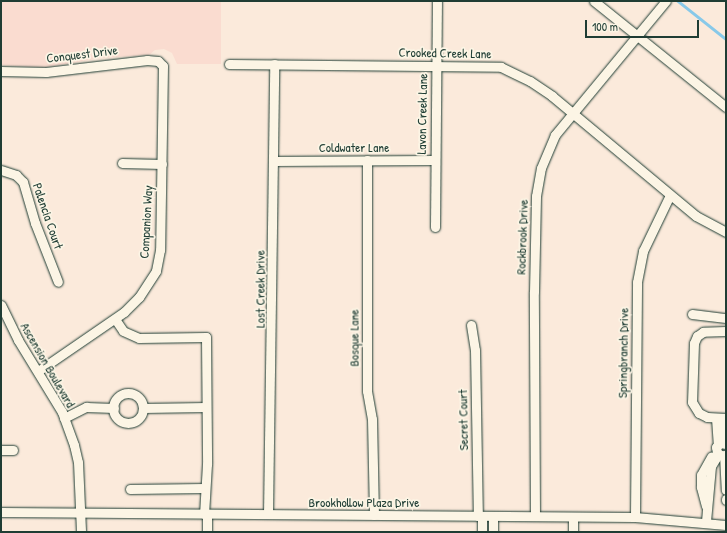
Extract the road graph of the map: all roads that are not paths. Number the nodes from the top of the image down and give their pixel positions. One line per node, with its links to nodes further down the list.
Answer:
1 (437, 1): 7 (street, Lavon Creek Lane)
2 (594, 1): 4 (street)
3 (666, 1): 4 (street, Rockbrook Drive)
4 (638, 36): 10 (street); 11 (street, Rockbrook Drive)
5 (229, 64): 6 (street, Crooked Creek Lane)
6 (274, 64): 7 (street, Crooked Creek Lane); 12 (street, Lost Creek Drive)
7 (436, 65): 11 (street, Crooked Creek Lane); 14 (street, Lavon Creek Lane)
8 (163, 66): 9 (street, Conquest Drive); 16 (street, Companion Way)
9 (1, 71)
10 (726, 107)
11 (573, 114): 18 (street, Crooked Creek Lane); 47 (street, Rockbrook Drive)
12 (273, 160): 13 (street, Coldwater Lane); 43 (street, Lost Creek Drive)
13 (367, 160): 14 (street, Coldwater Lane); 44 (street, Bosque Lane)
14 (434, 160): 19 (street, Lavon Creek Lane)
15 (122, 163): 16 (street)
16 (162, 164): 25 (street, Companion Way)
17 (1, 170): 21 (street, Palencia Court)
18 (670, 195): 20 (street, Crooked Creek Lane); 49 (street, Springbranch Drive)
19 (435, 227)
20 (726, 232)
21 (58, 282)
22 (1, 305): 28 (street, Ascension Boulevard)
23 (692, 314): 24 (street)
24 (726, 318)
25 (115, 319): 28 (street, Companion Way); 31 (street)
26 (471, 325): 45 (street, Secret Court)
27 (726, 331): 33 (street)
28 (38, 371): 32 (street, Ascension Boulevard)
29 (114, 408): 30 (street); 30 (street); 32 (street)
30 (143, 408): 31 (street)
31 (206, 408): 38 (street)
32 (64, 418): 41 (street, Ascension Boulevard)
33 (722, 418): 36 (street)
34 (1, 450): 35 (street)
35 (13, 450)
36 (722, 450): 39 (street); 50 (street)
37 (130, 488): 38 (street)
38 (204, 488): 42 (street)
39 (726, 490)
40 (1, 512): 41 (street, Brookhollow Plaza Drive)
41 (81, 513): 42 (street, Brookhollow Plaza Drive); 52 (street, Ascension Boulevard)
42 (205, 514): 43 (street, Brookhollow Plaza Drive); 53 (street)
43 (268, 514): 44 (street, Brookhollow Plaza Drive)
44 (374, 515): 45 (street, Brookhollow Plaza Drive)
45 (480, 516): 46 (street, Brookhollow Plaza Drive); 54 (street, Secret Court)
46 (493, 516): 47 (street, Brookhollow Plaza Drive); 55 (street)
47 (535, 516): 48 (street, Brookhollow Plaza Drive)
48 (573, 517): 49 (street, Brookhollow Plaza Drive); 56 (street)
49 (635, 517): 50 (street, Brookhollow Plaza Drive)
50 (706, 521): 51 (street, Brookhollow Plaza Drive)
51 (726, 524)
52 (81, 532)
53 (207, 532)
54 (482, 532)
55 (493, 532)
56 (573, 532)

